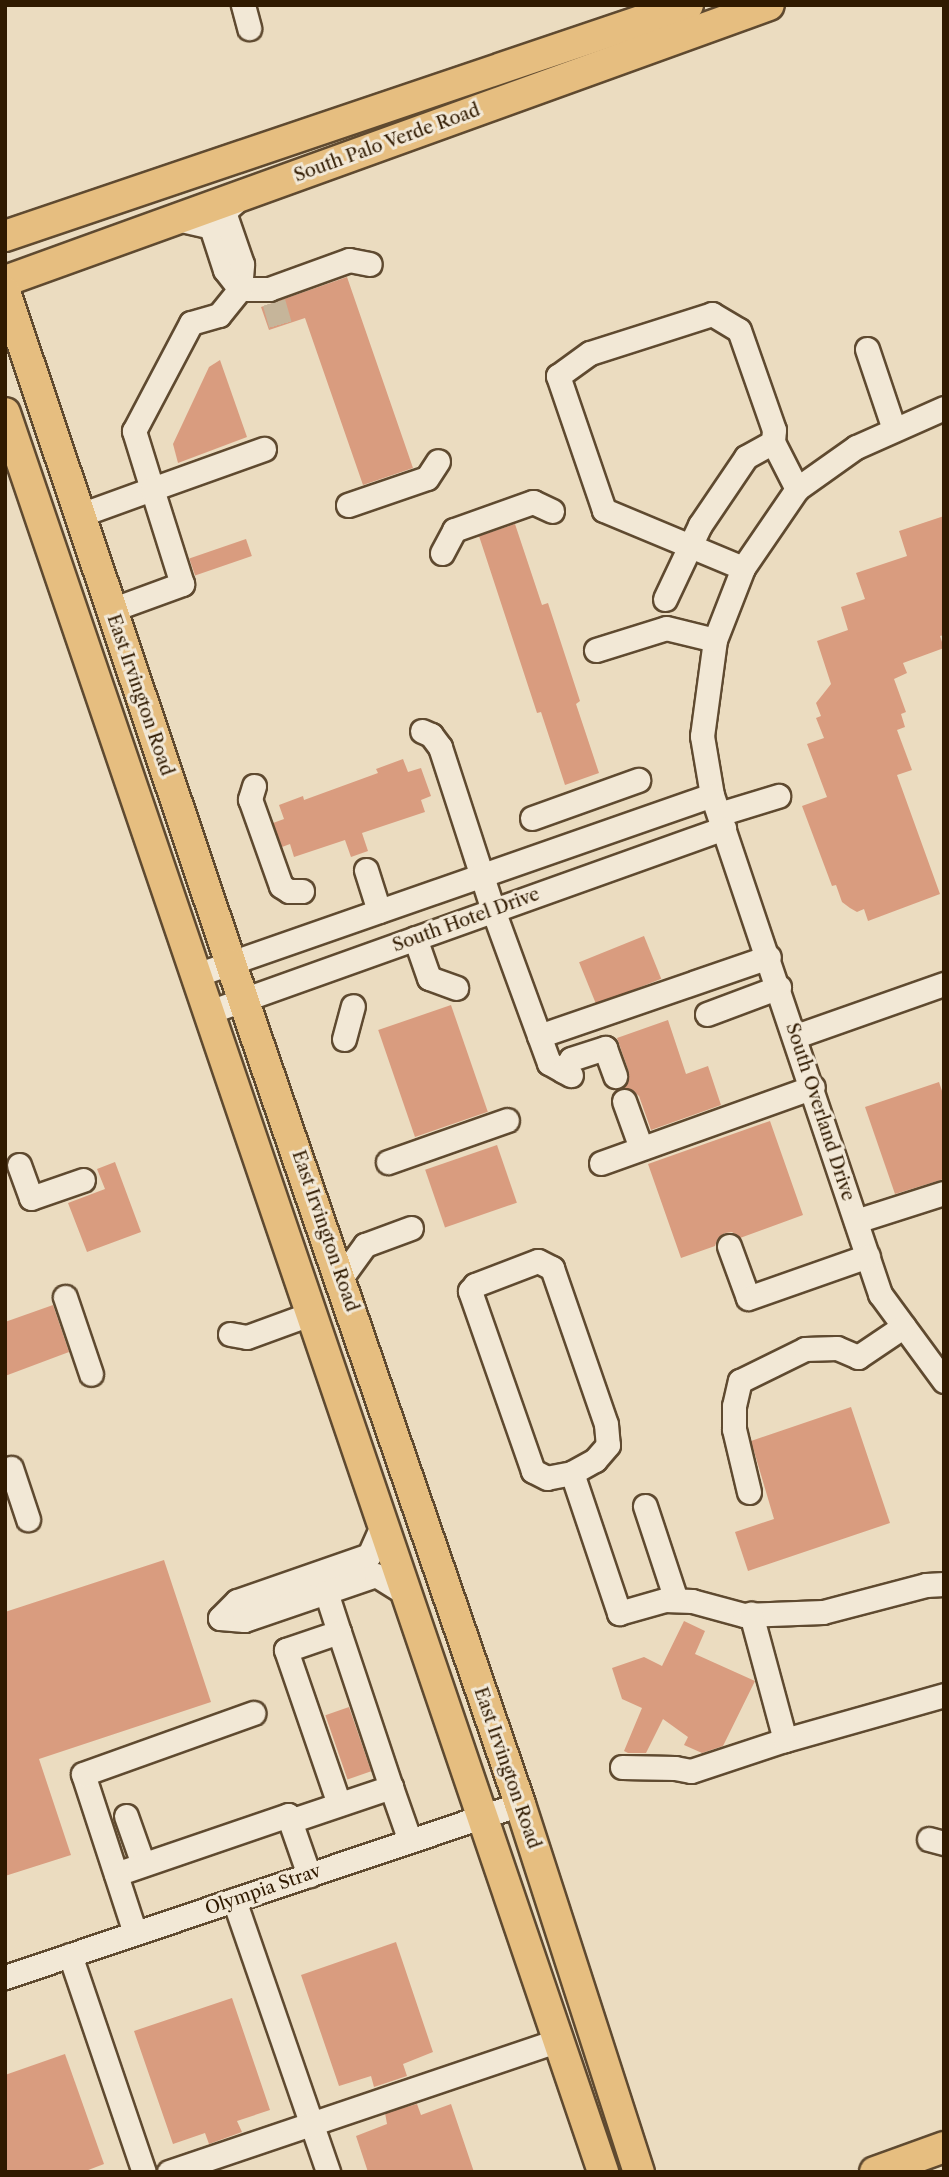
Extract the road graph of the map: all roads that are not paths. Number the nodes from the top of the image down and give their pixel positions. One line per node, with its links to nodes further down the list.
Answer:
1 (243, 5): 6 (street)
2 (688, 5): 5 (main road, South Palo Verde Road)
3 (714, 5): 7 (main road)
4 (769, 5): 7 (main road, South Palo Verde Road)
5 (663, 10): 10 (main road, South Palo Verde Road)
6 (249, 28)
7 (554, 83): 8 (main road, South Palo Verde Road)
8 (244, 195): 9 (main road, South Palo Verde Road); 13 (street)
9 (177, 219): 12 (main road, South Palo Verde Road); 13 (street)
10 (5, 236)
11 (370, 264): 13 (street)
12 (5, 281)
13 (240, 289): 22 (street)
14 (5, 292): 26 (main road, East Irvington Road)
15 (867, 349): 18 (street)
16 (944, 408): 18 (street)
17 (5, 413): 49 (main road, East Irvington Road)
18 (894, 429): 23 (street)
19 (773, 442): 23 (street); 27 (street); 27 (street)
20 (264, 449): 22 (street)
21 (438, 461): 24 (street)
22 (152, 489): 26 (street); 31 (street)
23 (797, 489): 29 (street, South Overland Drive)
24 (348, 505)
25 (552, 511): 28 (street)
26 (80, 515): 31 (main road, East Irvington Road)
27 (689, 546): 29 (street); 30 (street)
28 (442, 553)
29 (743, 568): 32 (street, South Overland Drive)
30 (665, 599)
31 (111, 610): 48 (main road, East Irvington Road)
32 (715, 640): 33 (street); 38 (street, South Overland Drive)
33 (596, 650)
34 (422, 731): 41 (street)
35 (638, 779): 39 (street)
36 (254, 786): 43 (street)
37 (778, 796): 38 (street)
38 (718, 812): 41 (street, South Hotel Drive); 42 (street, South Hotel Drive); 42 (street); 47 (street, South Overland Drive)
39 (532, 818)
40 (366, 870): 45 (street)
41 (483, 875): 44 (street); 45 (street, South Hotel Drive)
42 (571, 883): 44 (street, South Hotel Drive)
43 (302, 891)
44 (493, 910): 46 (street, South Hotel Drive); 57 (street)
45 (379, 911): 48 (street, South Hotel Drive)
46 (415, 938): 51 (street); 53 (street, South Hotel Drive)
47 (769, 957): 50 (street, South Overland Drive); 57 (street)
48 (231, 964): 49 (street, South Hotel Drive); 53 (main road, East Irvington Road)
49 (196, 975): 55 (main road, East Irvington Road)
50 (779, 987): 56 (street); 58 (street, South Overland Drive)
51 (456, 988)
52 (943, 988): 58 (street)
53 (243, 999): 55 (street, South Hotel Drive); 74 (main road, East Irvington Road)
54 (353, 1006): 59 (street)
55 (209, 1012): 76 (main road, East Irvington Road)
56 (707, 1014)
57 (540, 1036): 60 (street)
58 (796, 1036): 61 (street, South Overland Drive)
59 (344, 1039)
60 (615, 1076)
61 (813, 1087): 64 (street); 70 (street, South Overland Drive)
62 (624, 1101): 64 (street)
63 (507, 1120): 65 (street)
64 (641, 1148): 66 (street)
65 (388, 1162)
66 (601, 1163)
67 (19, 1165): 68 (street)
68 (83, 1180)
69 (944, 1193): 70 (street)
70 (856, 1221): 73 (street, South Overland Drive)
71 (411, 1228): 74 (street)
72 (729, 1246): 73 (street)
73 (868, 1255): 77 (street, South Overland Drive)
74 (341, 1278): 99 (main road, East Irvington Road)
75 (65, 1297): 79 (street)
76 (310, 1314): 78 (street); 86 (main road, East Irvington Road)
77 (904, 1326): 80 (street, South Overland Drive); 83 (street)
78 (230, 1334)
79 (92, 1374)
80 (944, 1381)
81 (11, 1468): 85 (street)
82 (572, 1473): 82 (street); 90 (street)
83 (749, 1492)
84 (645, 1506): 90 (street)
85 (28, 1519)
86 (382, 1526): 88 (street); 89 (main road, East Irvington Road)
87 (944, 1584): 91 (street)
88 (326, 1592): 89 (street); 92 (street)
89 (405, 1593): 101 (main road, East Irvington Road)
90 (676, 1600): 91 (street)
91 (751, 1614): 95 (street)
92 (340, 1632): 97 (street); 98 (street)
93 (944, 1695): 95 (street)
94 (253, 1713): 105 (street)
95 (785, 1740): 96 (street)
96 (622, 1767)
97 (391, 1787): 98 (street); 103 (street)
98 (339, 1804): 102 (street)
99 (520, 1804): 101 (street, Olympia Strav); 118 (main road, East Irvington Road)
100 (126, 1815): 104 (street)
101 (481, 1817): 103 (street, Olympia Strav); 111 (main road, East Irvington Road)
102 (290, 1821): 104 (street); 106 (street)
103 (410, 1841): 106 (street, Olympia Strav)
104 (143, 1864): 105 (street)
105 (116, 1874): 108 (street)
106 (309, 1875): 107 (street, Olympia Strav)
107 (234, 1900): 108 (street, Olympia Strav); 112 (street)
108 (135, 1933): 109 (street, Olympia Strav)
109 (70, 1955): 110 (street, Olympia Strav); 114 (street)
110 (5, 1977)
111 (558, 2040): 112 (street); 117 (main road, East Irvington Road)
112 (311, 2123): 115 (street); 116 (street)
113 (944, 2147): 119 (main road)
114 (144, 2172)
115 (169, 2172)
116 (328, 2172)
117 (603, 2172)
118 (639, 2172)
119 (875, 2172)

